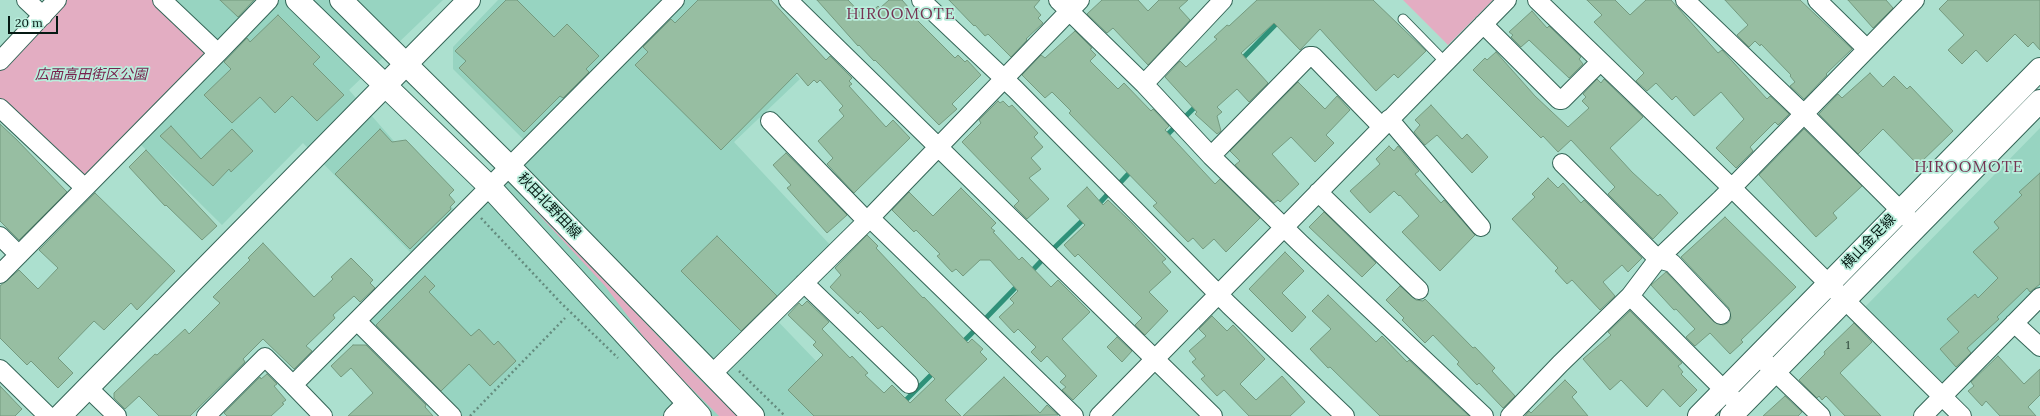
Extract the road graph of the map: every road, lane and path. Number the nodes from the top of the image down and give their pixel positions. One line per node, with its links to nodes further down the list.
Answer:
1 (26, 0): 18 (street)
2 (57, 0): 18 (street)
3 (162, 0): 22 (street)
4 (269, 0): 22 (street)
5 (297, 0): 30 (main road)
6 (341, 0): 26 (main road, 秋田北野田線)
7 (469, 0): 26 (main road)
8 (675, 0): 39 (street)
9 (788, 0): 36 (street)
10 (921, 0): 28 (street)
11 (1223, 0): 29 (street)
12 (1507, 0): 20 (street)
13 (1537, 0): 25 (street)
14 (1685, 0): 33 (street)
15 (1817, 0): 21 (street)
16 (1915, 0): 21 (street)
17 (1069, 4): 28 (street); 29 (street)
18 (42, 16): 23 (street)
19 (1403, 19): 24 (lane)
20 (1483, 24): 24 (street); 25 (street)
21 (1867, 49): 33 (street)
22 (218, 53): 41 (street)
23 (0, 61)
24 (1445, 62): 35 (street)
25 (1600, 62): 42 (street)
26 (406, 64): 30 (main road); 39 (main road, 秋田北野田線)
27 (2040, 69): 45 (main road, 横山金足線)
28 (1004, 79): 36 (street); 57 (street)
29 (1144, 84): 37 (street)
30 (385, 86): 40 (main road); 74 (main road)
31 (2040, 101): 49 (main road, 横山金足線)
32 (0, 108): 41 (street)
33 (1804, 114): 42 (street); 45 (street)
34 (770, 121): 46 (street)
35 (1385, 123): 37 (street); 43 (street); 48 (street)
36 (939, 146): 46 (street); 67 (street)
37 (1211, 156): 47 (street)
38 (1562, 163): 52 (street)
39 (510, 167): 40 (street); 71 (main road, 秋田北野田線)
40 (490, 187): 44 (street); 78 (main road)
41 (85, 188): 51 (street)
42 (1732, 188): 52 (street); 55 (street)
43 (1318, 192): 47 (street); 56 (street)
44 (470, 206): 63 (street); 68 (path)
45 (1900, 210): 49 (street); 55 (main road, 横山金足線)
46 (869, 219): 54 (street); 87 (street)
47 (1284, 227): 57 (street); 91 (street)
48 (1481, 227)
49 (1917, 227): 60 (main road, 横山金足線)
50 (0, 236): 51 (street)
51 (19, 255): 53 (street)
52 (1658, 259): 58 (street); 61 (street)
53 (0, 274)
54 (804, 283): 71 (street); 72 (street)
55 (1829, 284): 60 (street); 66 (main road, 横山金足線)
56 (1419, 290)
57 (1218, 294): 67 (street); 90 (street)
58 (1630, 296): 75 (street); 92 (street)
59 (2040, 297): 64 (street)
60 (1845, 300): 70 (main road, 横山金足線); 76 (street)
61 (1721, 315)
62 (565, 318): 85 (path)
63 (357, 321): 73 (street); 84 (street)
64 (2014, 323): 65 (street); 76 (street)
65 (2040, 347)
66 (1759, 356): 70 (street); 75 (main road, 横山金足線)
67 (1154, 359): 88 (street); 89 (street)
68 (624, 364)
69 (0, 369): 79 (street)
70 (1775, 372): 77 (main road, 横山金足線); 94 (street)
71 (712, 374): 86 (main road, 秋田北野田線)
72 (909, 384)
73 (293, 385): 82 (street); 83 (street)
74 (88, 388): 80 (main road); 81 (street)
75 (1724, 390): 77 (street); 93 (main road, 横山金足線)
76 (1942, 397): 95 (street); 96 (street)
77 (1735, 411)
78 (686, 412)
79 (48, 416)
80 (60, 416)
81 (117, 416)
82 (206, 416)
83 (323, 416)
84 (452, 416)
85 (470, 416)
86 (753, 416)
87 (1074, 416)
88 (1099, 416)
89 (1213, 416)
90 (1345, 416)
91 (1484, 416)
92 (1510, 416)
93 (1699, 416)
94 (1821, 416)
95 (1923, 416)
96 (1962, 416)

